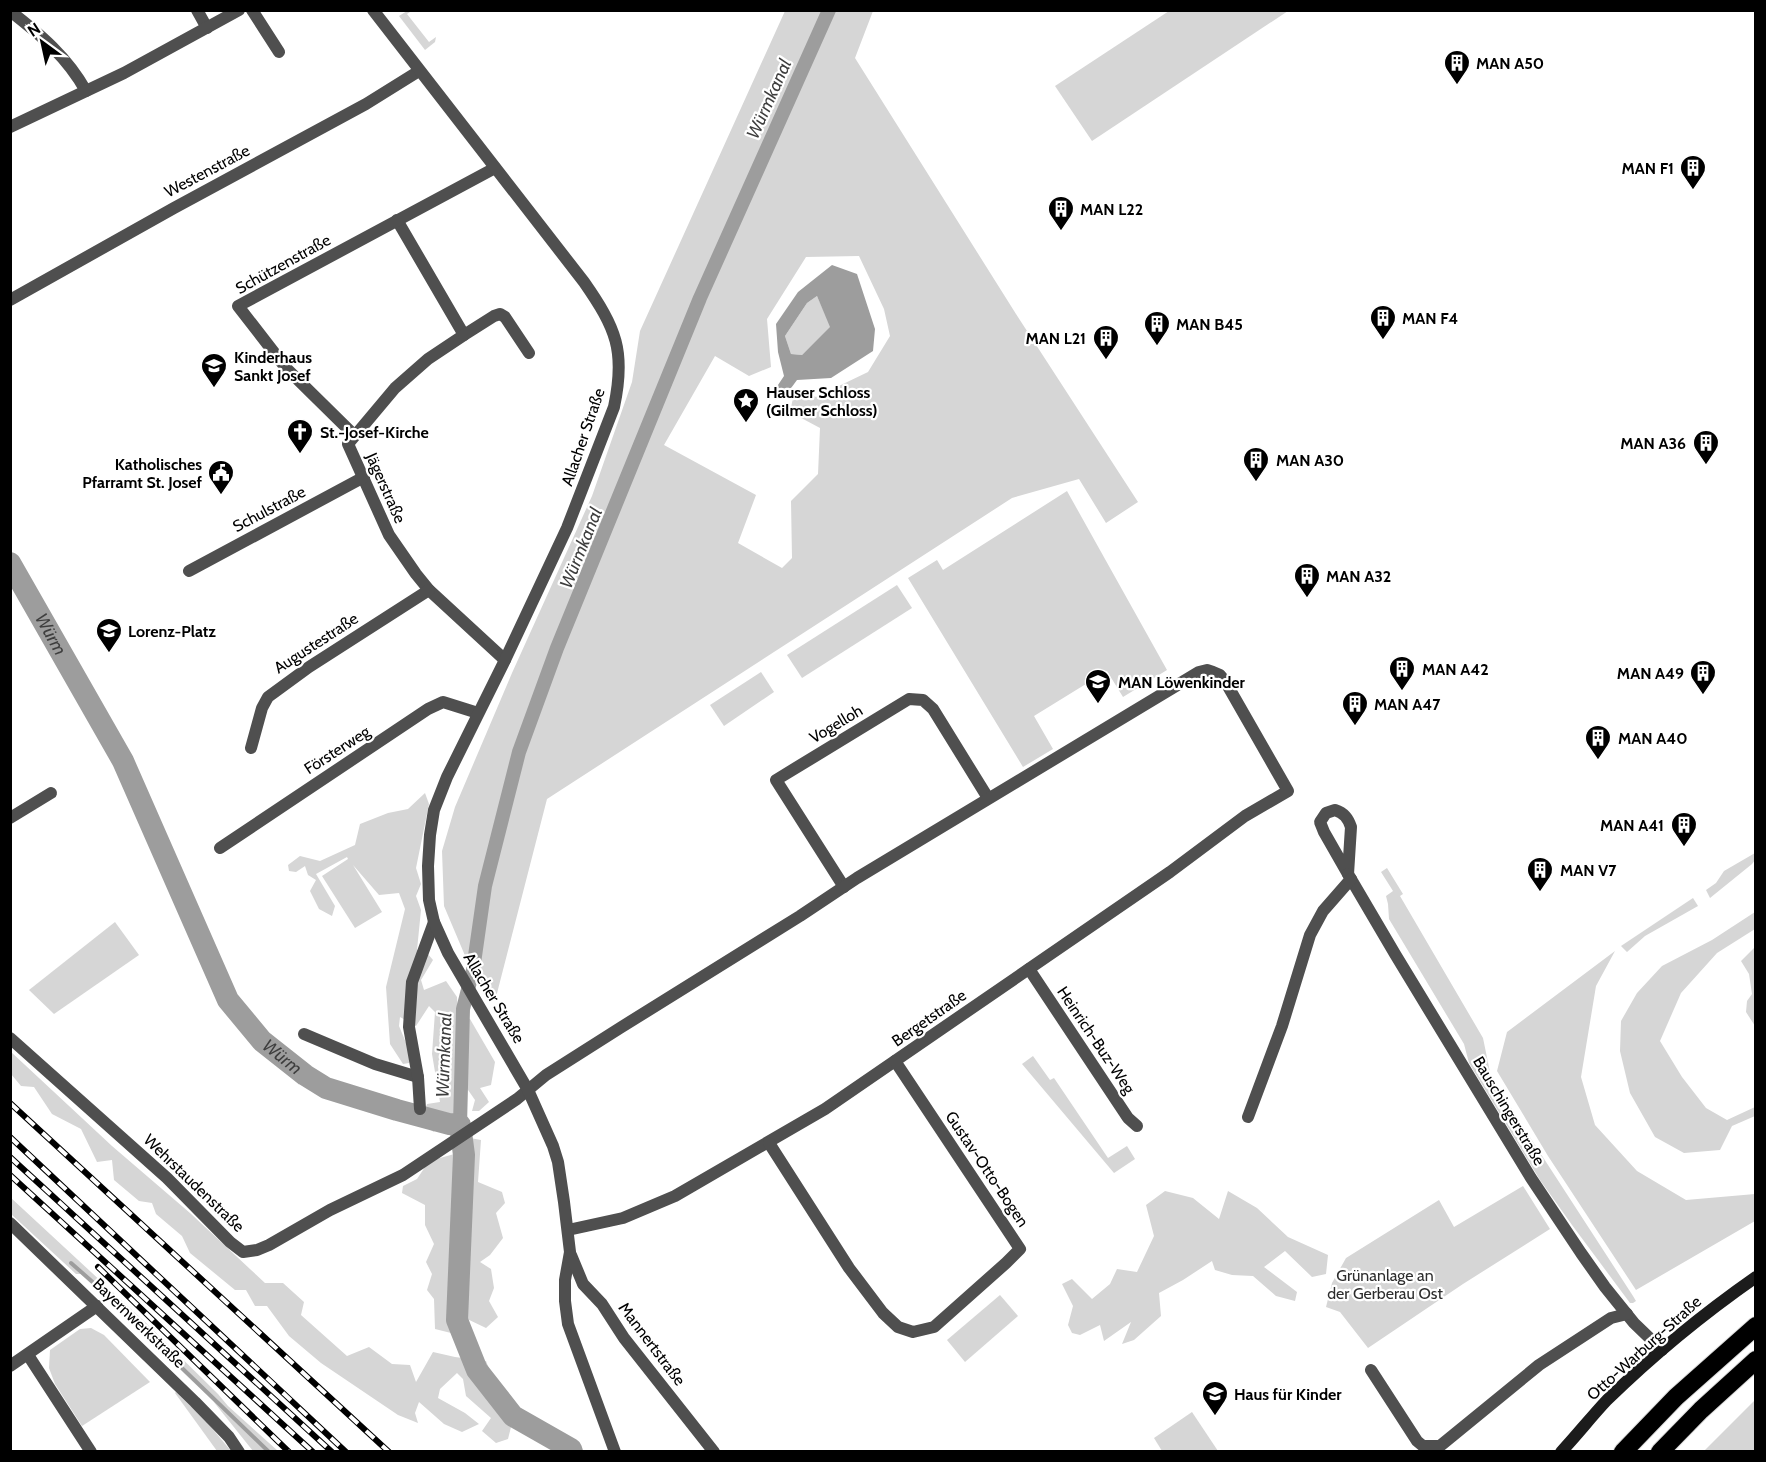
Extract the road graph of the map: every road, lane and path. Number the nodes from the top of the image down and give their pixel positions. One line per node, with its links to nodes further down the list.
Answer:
1 (197, 10): 6 (street)
2 (239, 10): 6 (street)
3 (252, 10): 7 (street)
4 (373, 10): 8 (street, Allacher Straße)
5 (16, 13): 9 (street)
6 (207, 28): 9 (street)
7 (279, 52)
8 (419, 70): 11 (street, Allacher Straße); 13 (street, Westenstraße)
9 (86, 92): 10 (street)
10 (10, 127)
11 (495, 168): 12 (street, Schützenstraße); 20 (street, Allacher Straße)
12 (397, 220): 14 (street); 16 (street, Schützenstraße)
13 (10, 300)
14 (464, 335): 15 (street, Jägerstraße); 16 (street, Jägerstraße)
15 (529, 353)
16 (354, 435): 17 (street, Jägerstraße)
17 (364, 477): 18 (street, Schulstraße); 19 (street, Jägerstraße)
18 (189, 571)
19 (429, 590): 20 (street, Jägerstraße); 22 (street, Augustestraße)
20 (506, 660): 21 (street, Allacher Straße)
21 (478, 713): 26 (street, Försterweg); 29 (street, Allacher Straße)
22 (251, 748)
23 (51, 793): 25 (street)
24 (988, 798): 28 (street); 28 (street, Vogelloh); 30 (street, Bergetstraße)
25 (10, 818)
26 (220, 848)
27 (1349, 876): 27 (street, Bauschingerstraße); 37 (street); 45 (street, Bauschingerstraße)
28 (844, 887): 35 (street)
29 (434, 922): 34 (street); 35 (street, Allacher Straße)
30 (1029, 969): 33 (street, Bergetstraße); 38 (street, Heinrich-Buz-Weg)
31 (304, 1034): 34 (street)
32 (10, 1038): 35 (street, Wehrstaudenstraße)
33 (895, 1061): 39 (street, Bergetstraße); 39 (street, Gustav-Otto-Bogen)
34 (418, 1077): 36 (street)
35 (528, 1090): 41 (street, Allacher Straße)
36 (420, 1109)
37 (1248, 1117)
38 (1137, 1126)
39 (769, 1143): 41 (street, Bergetstraße)
40 (10, 1223): 44 (street, Bayernwerkstraße)
41 (568, 1230): 42 (street, Allacher Straße)
42 (570, 1252): 54 (street); 55 (street, Mannertstraße)
43 (1755, 1277): 47 (main road, Otto-Warburg-Straße)
44 (97, 1306): 48 (street); 53 (street, Bayernwerkstraße)
45 (1627, 1314): 47 (street, Bauschingerstraße); 51 (street)
46 (1755, 1326): 57 (highway)
47 (1662, 1350): 56 (main road, Otto-Warburg-Straße)
48 (28, 1355): 50 (street); 52 (street)
49 (1755, 1360): 58 (highway)
50 (10, 1366)
51 (1371, 1370)
52 (91, 1452)
53 (239, 1452)
54 (615, 1452)
55 (714, 1452)
56 (1561, 1452)
57 (1623, 1452)
58 (1660, 1452)

